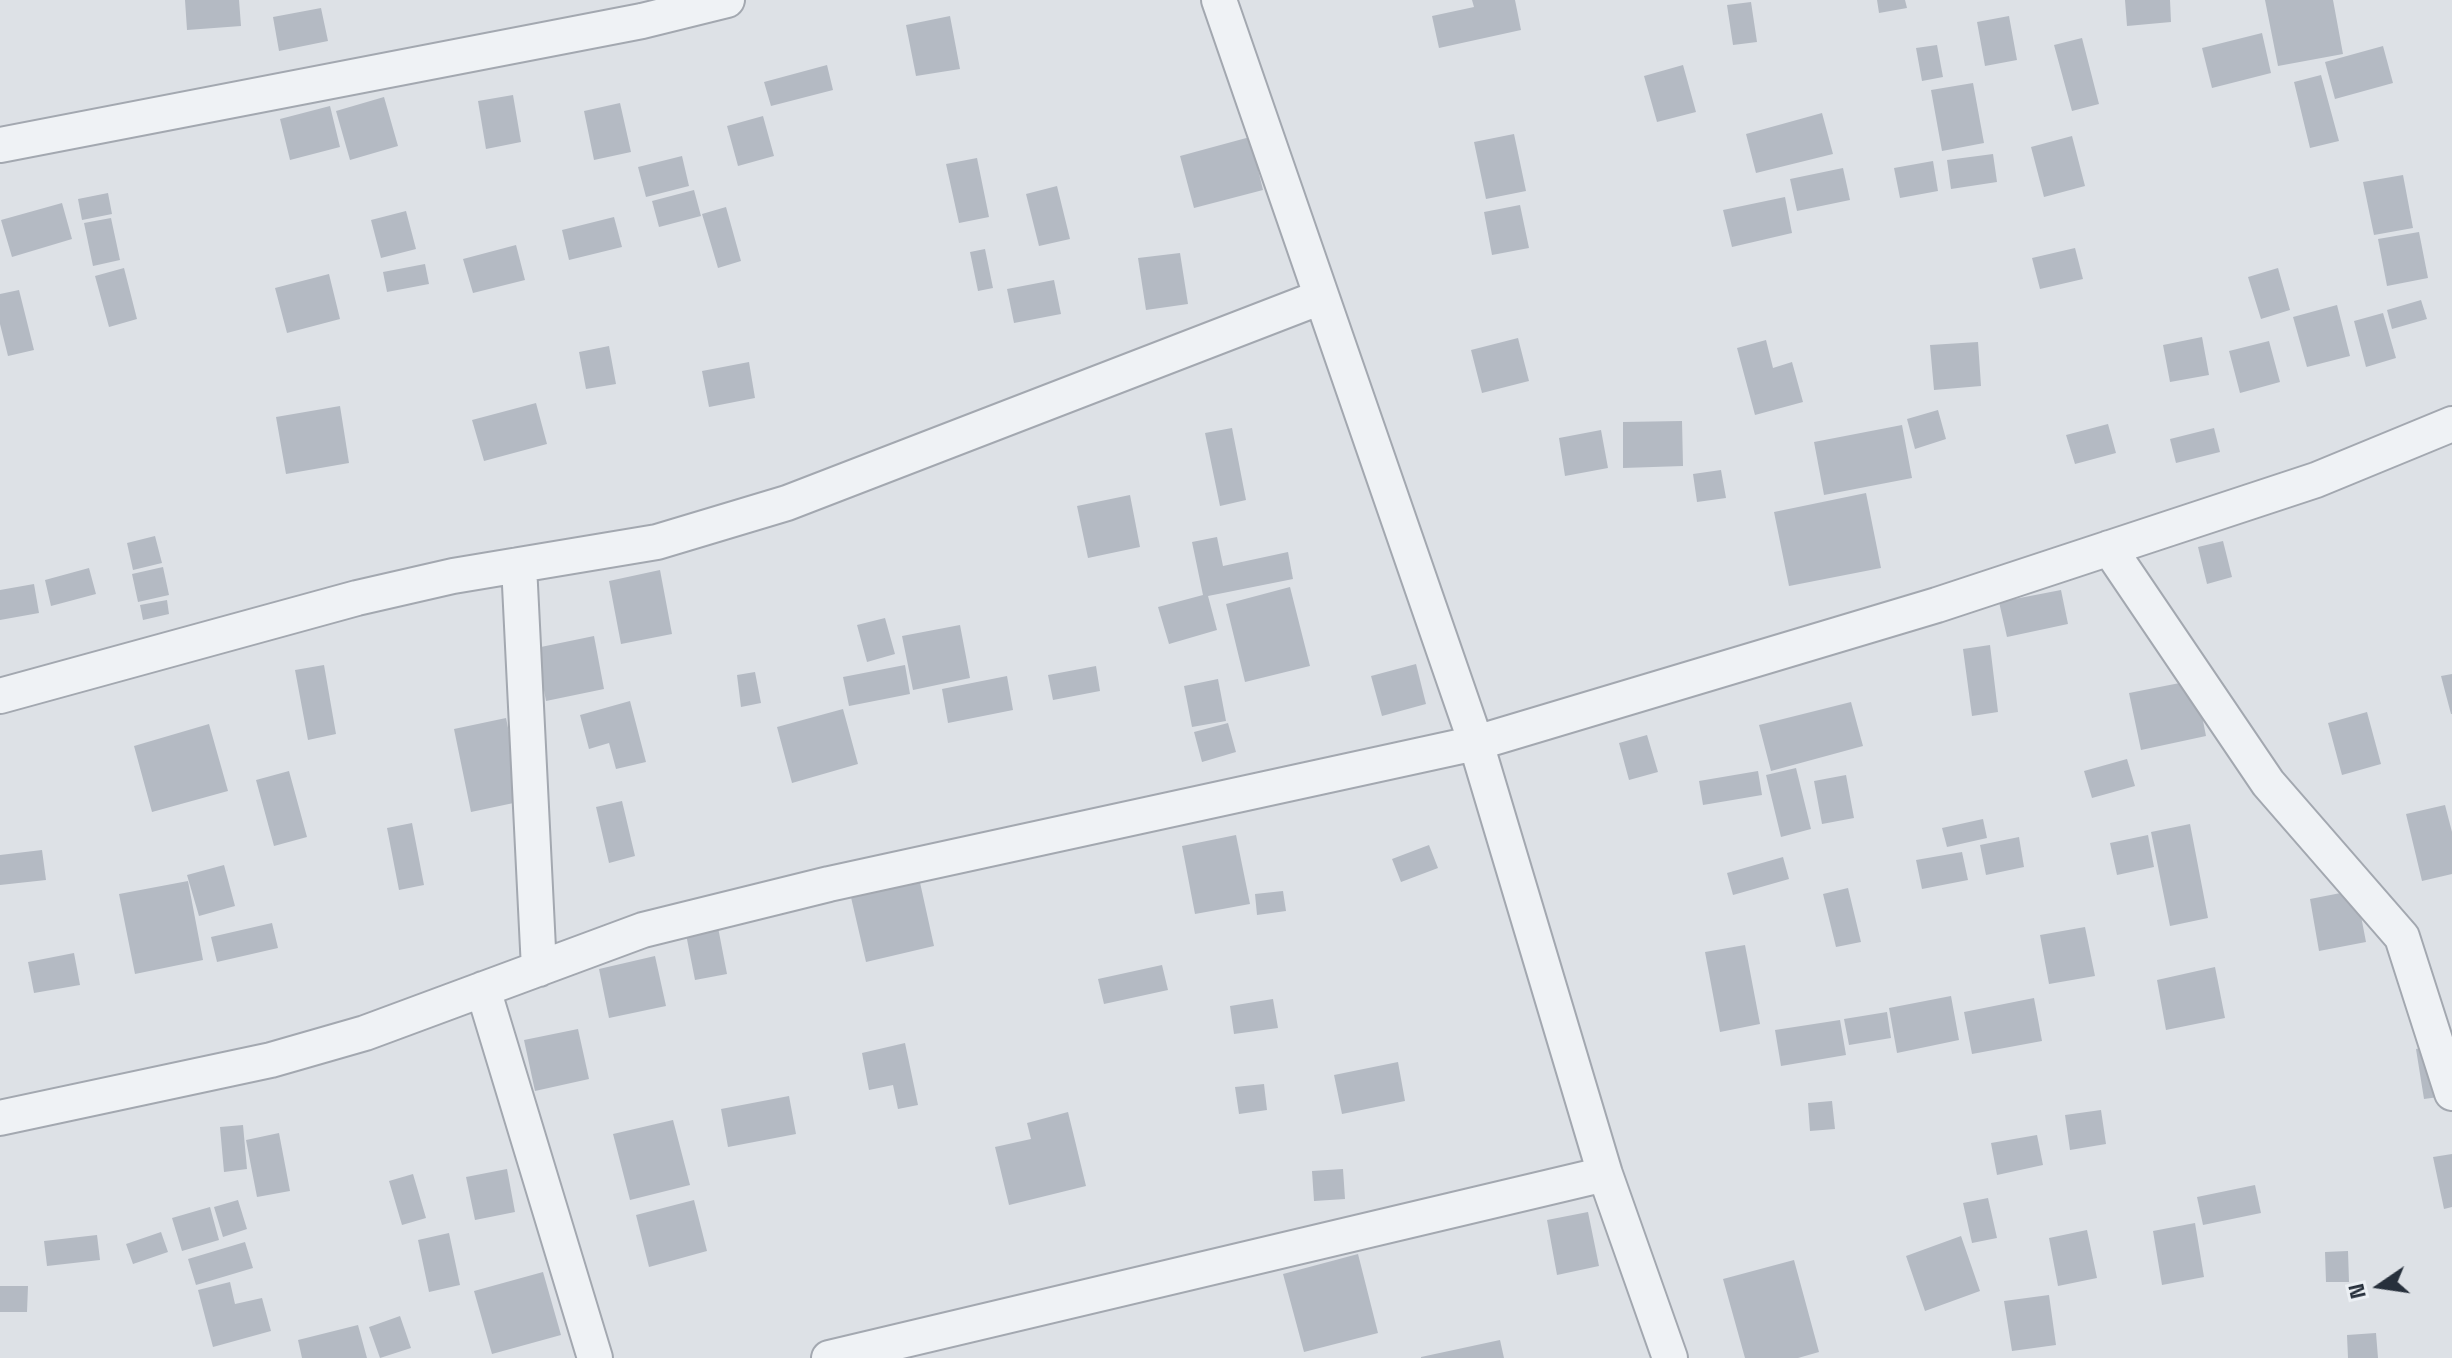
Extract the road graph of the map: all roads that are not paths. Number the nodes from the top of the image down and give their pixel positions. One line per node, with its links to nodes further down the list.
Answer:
1 (727, 0): 3 (street)
2 (1219, 0): 4 (street)
3 (0, 145)
4 (1321, 297): 7 (street); 9 (street)
5 (2452, 424): 6 (street)
6 (2109, 548): 9 (street); 12 (street)
7 (519, 565): 8 (street); 10 (street)
8 (0, 696)
9 (1476, 743): 10 (street); 14 (street)
10 (539, 969): 11 (street)
11 (483, 989): 13 (street); 15 (street)
12 (2452, 1093)
13 (0, 1118)
14 (1605, 1174): 16 (street); 17 (street)
15 (595, 1358)
16 (829, 1358)
17 (1670, 1358)

